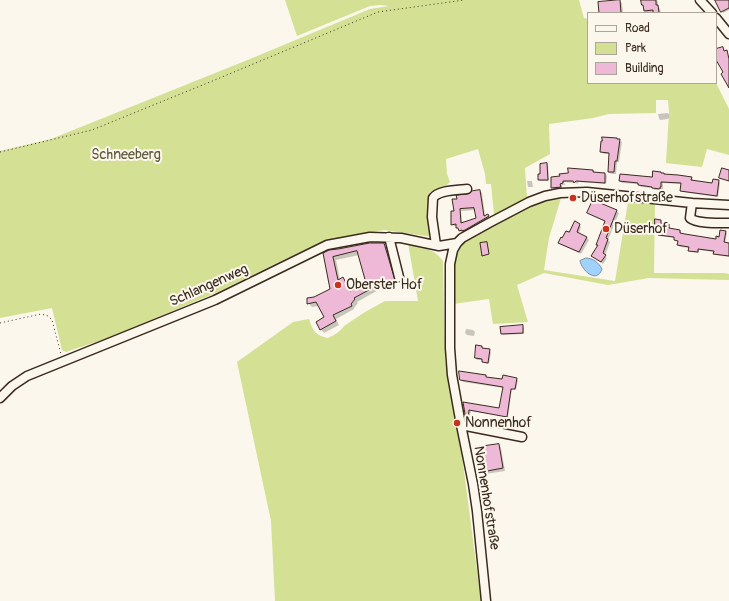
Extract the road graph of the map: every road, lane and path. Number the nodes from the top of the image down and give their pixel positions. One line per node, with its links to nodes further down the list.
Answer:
1 (464, 0): 6 (path)
2 (700, 0): 3 (street)
3 (711, 12)
4 (717, 19): 5 (street)
5 (729, 34)
6 (0, 152)
7 (467, 189): 13 (street)
8 (692, 203): 9 (street); 10 (street); 12 (street)
9 (729, 205)
10 (729, 223)
11 (389, 237): 13 (street, Schlangenweg); 15 (street); 17 (street, Schlangenweg)
12 (457, 243): 13 (street); 14 (street, Nonnenhofstraße)
13 (438, 245): 14 (street)
14 (451, 257): 19 (street, Nonnenhofstraße)
15 (399, 277)
16 (0, 323): 17 (path)
17 (64, 360): 18 (street, Schlangenweg)
18 (0, 398)
19 (461, 426): 20 (street); 21 (street, Nonnenhofstraße)
20 (522, 437)
21 (486, 601)

